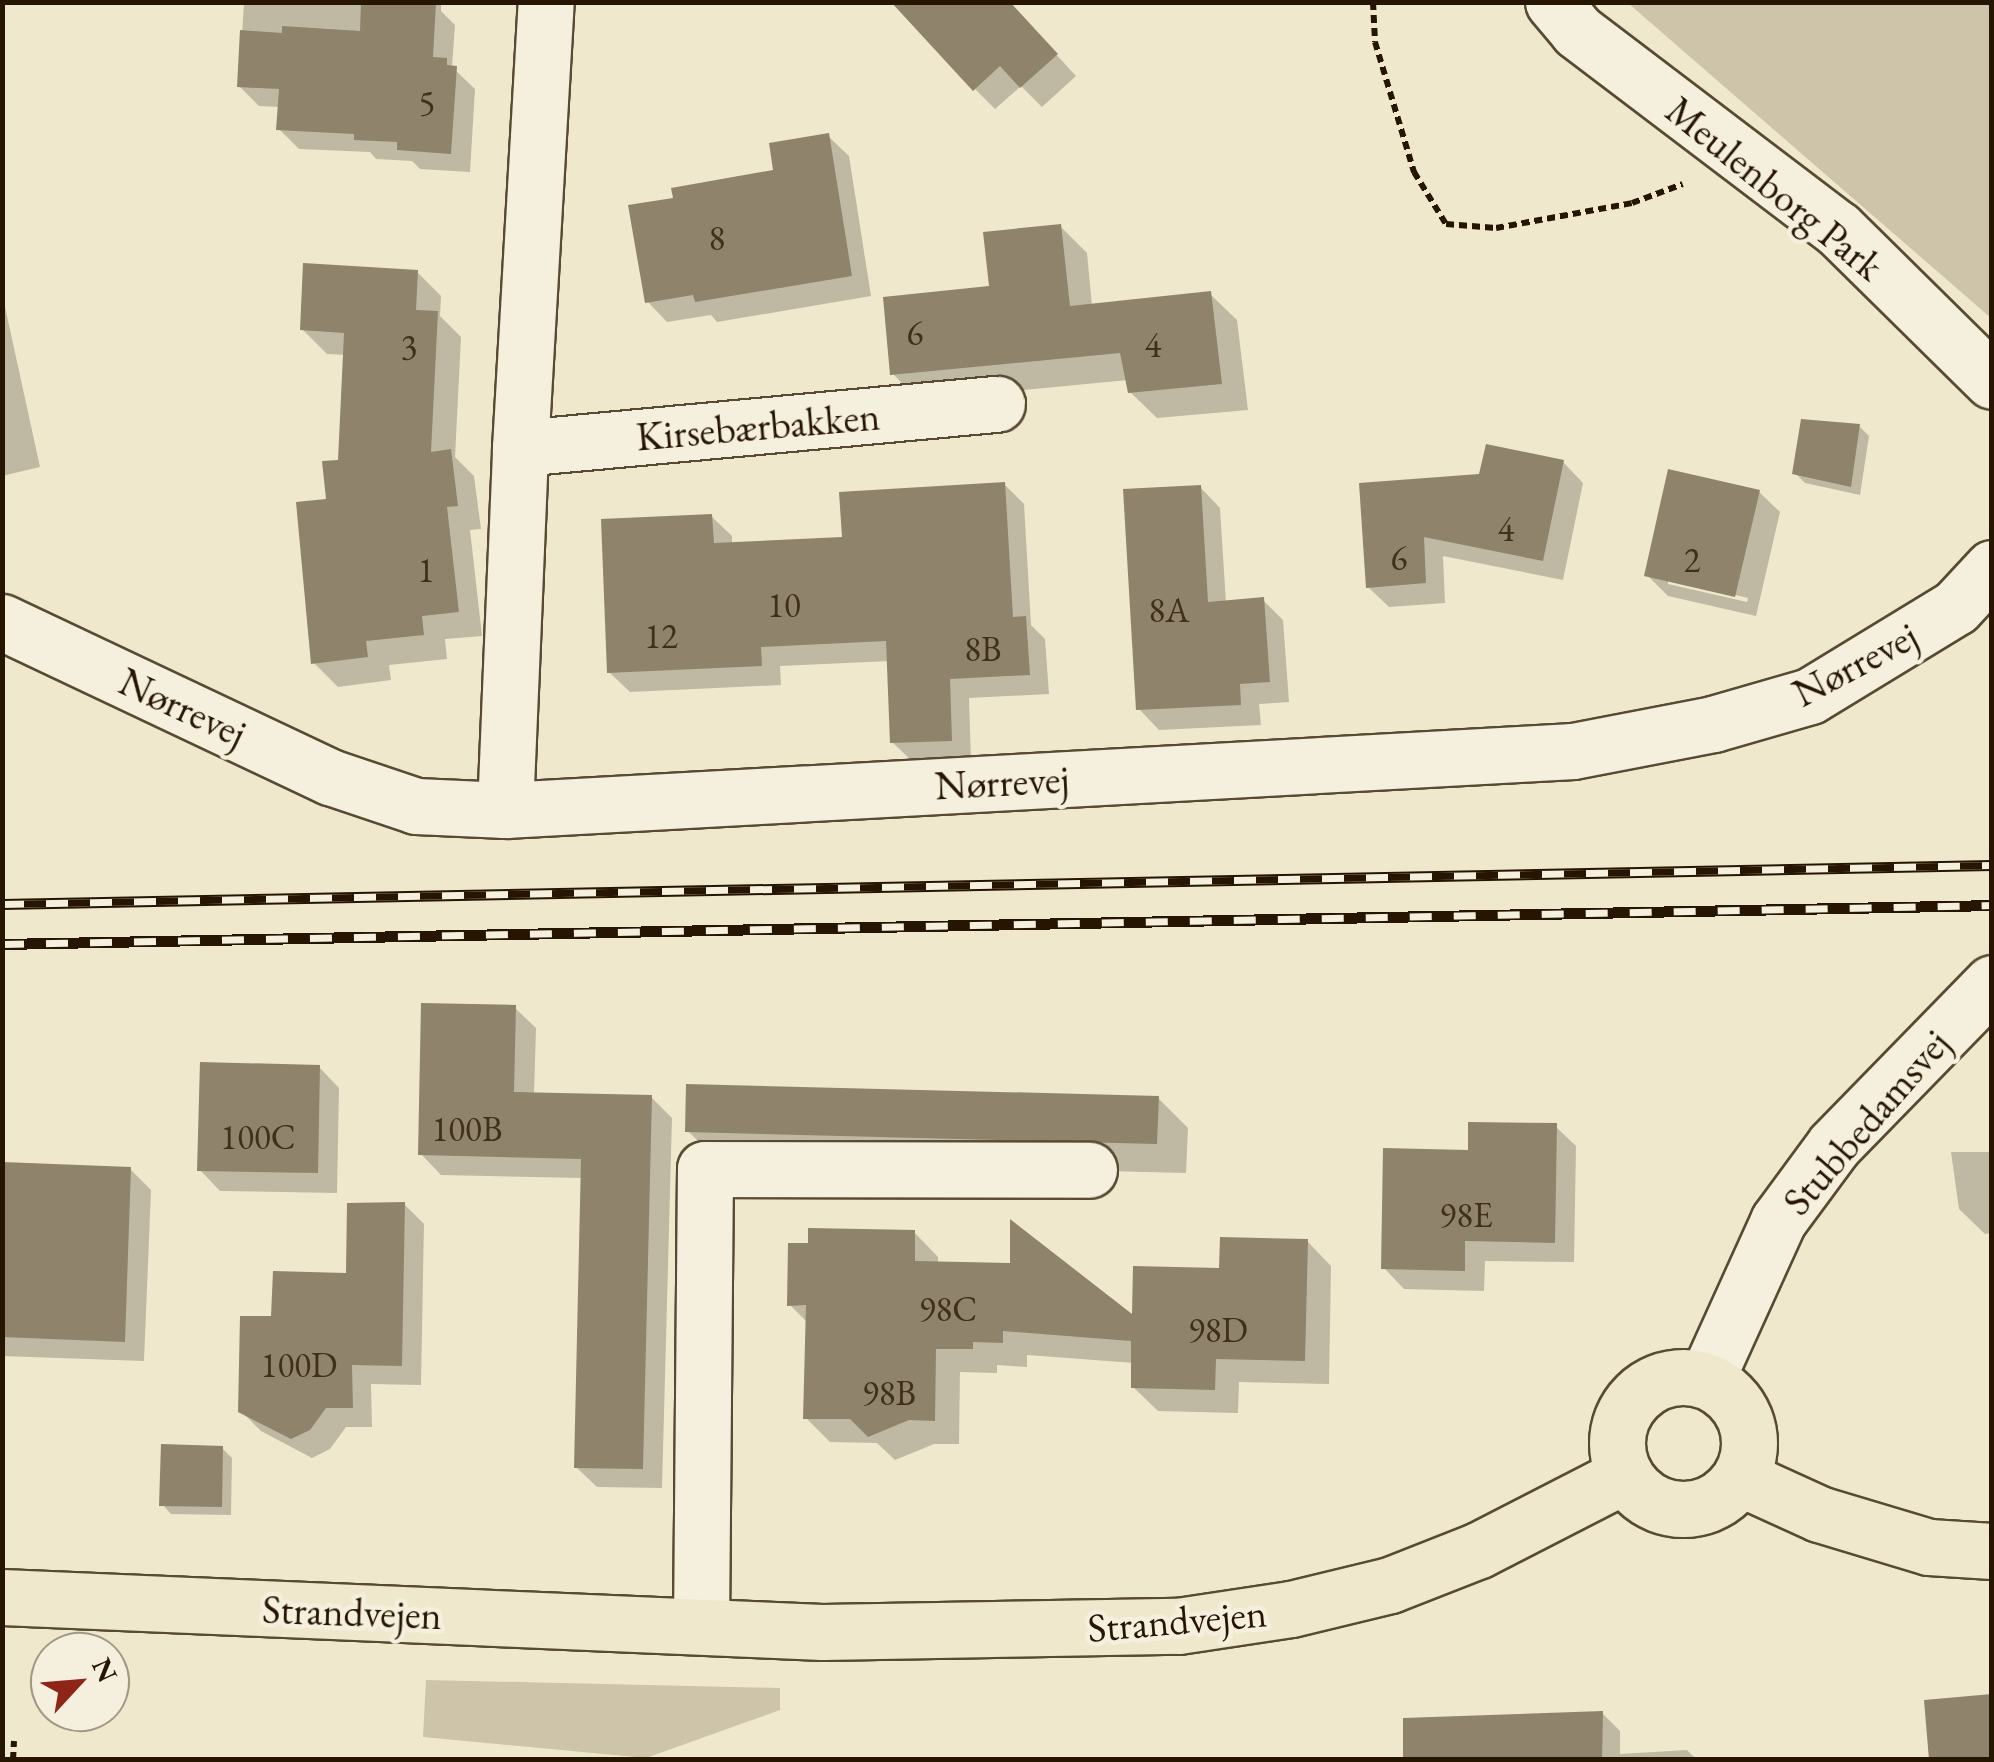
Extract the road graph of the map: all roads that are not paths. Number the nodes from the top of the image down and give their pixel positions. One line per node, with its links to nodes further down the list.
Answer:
1 (546, 2): 5 (street)
2 (1552, 2): 3 (street, Meulenborg Park)
3 (1992, 381)
4 (996, 404): 5 (street, Kirsebærbakken)
5 (520, 448): 8 (street)
6 (1992, 568): 8 (street, Nørrevej)
7 (2, 622): 8 (street, Nørrevej)
8 (506, 810)
9 (1992, 983): 11 (street, Stubbedamsvej)
10 (1090, 1170): 16 (street)
11 (1706, 1380): 12 (main road); 13 (main road)
12 (1624, 1475): 13 (main road); 16 (main road, Strandvejen)
13 (1740, 1478): 14 (main road)
14 (1992, 1551)
15 (2, 1597): 16 (main road, Strandvejen)
16 (701, 1626)

